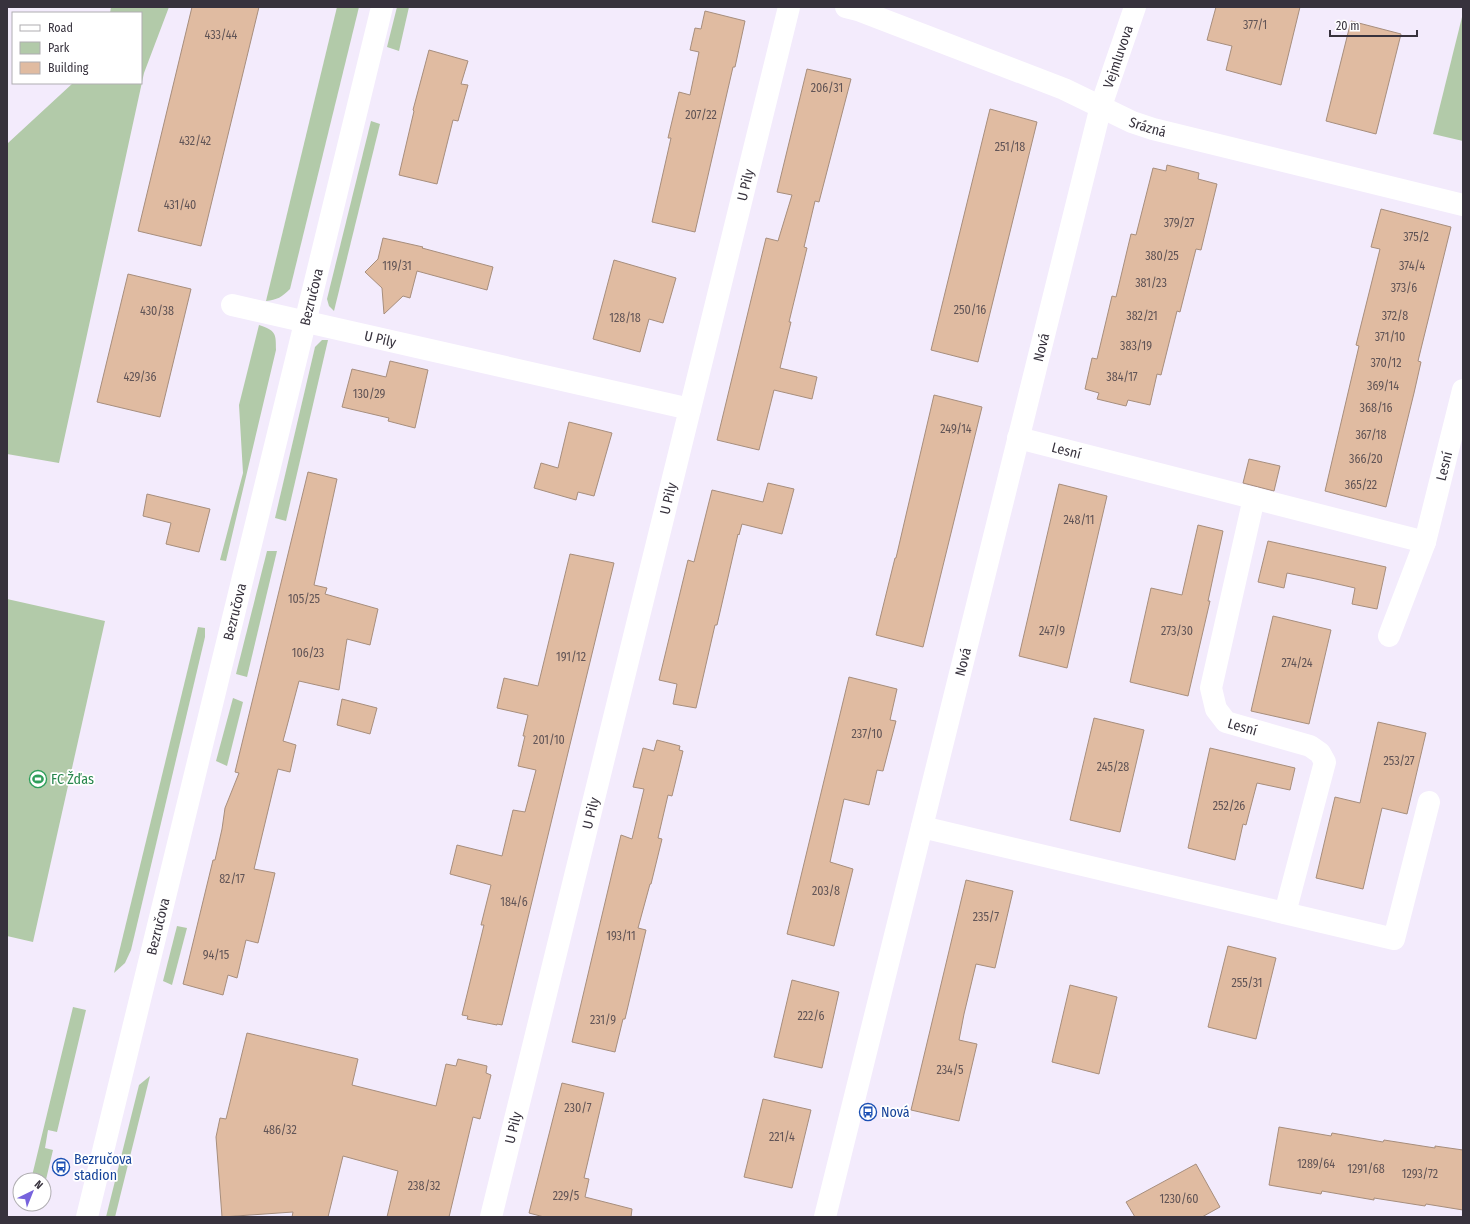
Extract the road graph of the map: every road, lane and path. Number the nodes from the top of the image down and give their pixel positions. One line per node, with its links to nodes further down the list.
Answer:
1 (382, 7): 8 (street, Bezručova)
2 (789, 7): 10 (street, U Pily)
3 (846, 7): 5 (street, Srázná)
4 (1135, 7): 5 (street, Vejmluvova)
5 (1101, 106): 6 (street, Srázná); 11 (street, Nová)
6 (1463, 206)
7 (232, 305): 8 (street, U Pily)
8 (305, 321): 10 (street, U Pily); 18 (street, Bezručova)
9 (1463, 390): 13 (street, Lesní)
10 (690, 409): 19 (street, U Pily)
11 (1018, 438): 12 (street, Lesní); 16 (street, Nová)
12 (1254, 498): 13 (street, Lesní); 17 (street, Lesní)
13 (1425, 542): 14 (street, Lesní)
14 (1389, 636)
15 (1429, 802): 17 (street)
16 (922, 827): 17 (street); 20 (street, Nová)
17 (1285, 913)
18 (88, 1217)
19 (492, 1217)
20 (825, 1217)

